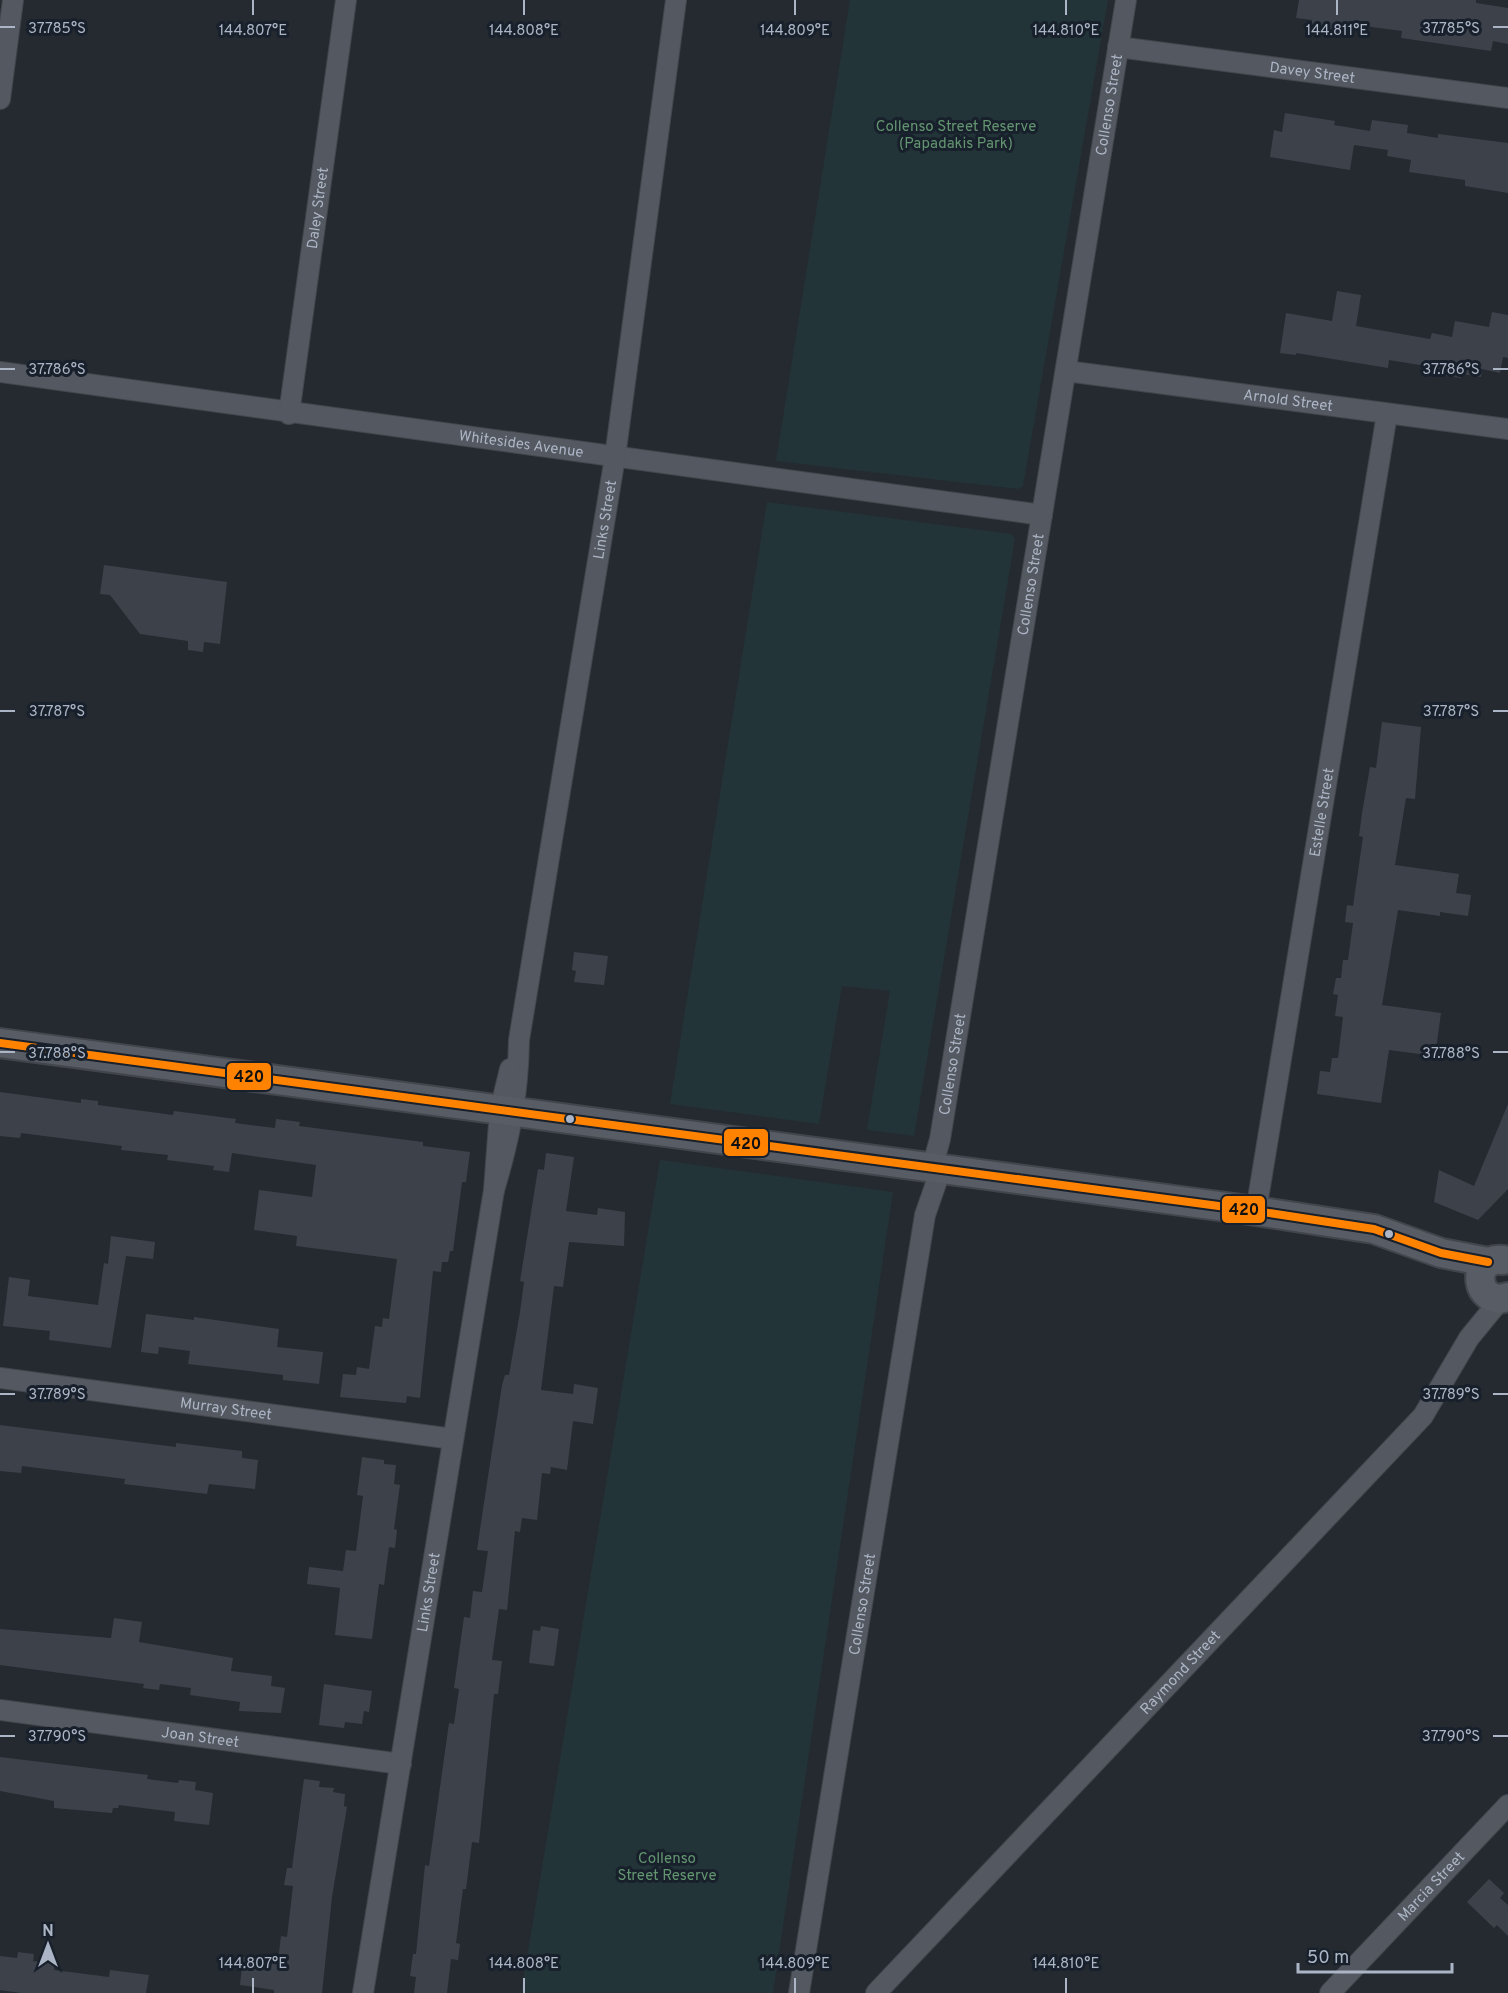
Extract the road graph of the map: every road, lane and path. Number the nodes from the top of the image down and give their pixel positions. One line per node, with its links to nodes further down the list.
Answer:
1 (13, 0): 7 (street)
2 (346, 0): 10 (street, Daley Street)
3 (676, 0): 13 (street, Links Street)
4 (1126, 0): 5 (street, Collenso Street)
5 (1118, 47): 6 (street, Davey Street); 8 (street, Collenso Street)
6 (1508, 98)
7 (0, 99)
8 (1066, 371): 11 (street, Arnold Street); 14 (street, Collenso Street)
9 (0, 372): 10 (street, Whitesides Avenue)
10 (289, 414): 13 (street, Whitesides Avenue)
11 (1387, 414): 12 (street, Arnold Street); 18 (street, Estelle Street)
12 (1508, 429)
13 (615, 457): 14 (street, Whitesides Avenue); 16 (street, Links Street)
14 (1042, 515): 17 (street, Collenso Street)
15 (0, 1043): 16 (street)
16 (507, 1111): 17 (street); 21 (street, Links Street)
17 (933, 1168): 18 (street); 26 (street, Collenso Street)
18 (1256, 1210): 19 (street)
19 (1496, 1274): 27 (street, Raymond Street)
20 (0, 1378): 21 (street, Murray Street)
21 (453, 1439): 23 (street, Links Street)
22 (0, 1710): 23 (street, Joan Street)
23 (401, 1764): 25 (street, Links Street)
24 (1508, 1805): 28 (street, Marcia Street)
25 (363, 1993)
26 (798, 1993)
27 (876, 1993)
28 (1330, 1993)

